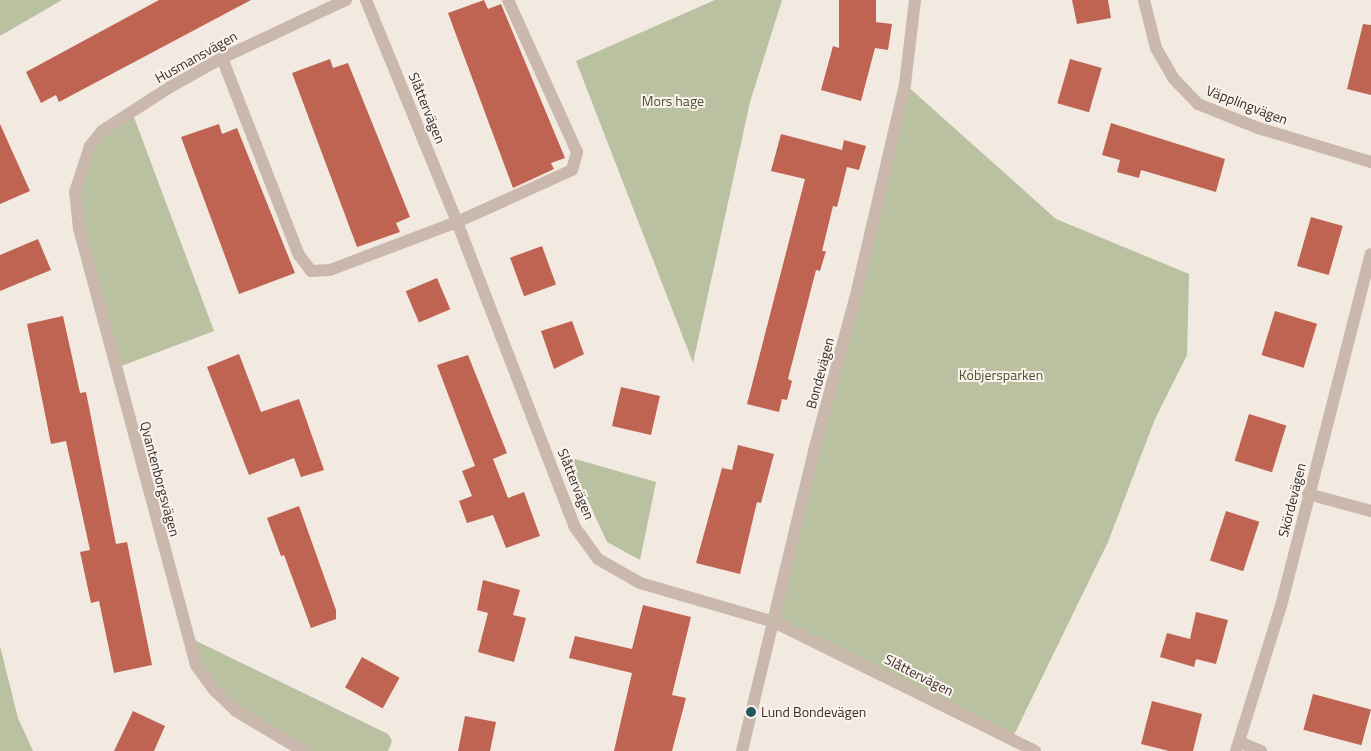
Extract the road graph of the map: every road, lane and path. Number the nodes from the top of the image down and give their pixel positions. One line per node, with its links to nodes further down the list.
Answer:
1 (346, 0): 6 (street, Husmansvägen)
2 (366, 0): 9 (street, Slåttervägen)
3 (508, 0): 9 (street)
4 (915, 0): 13 (street, Bondevägen)
5 (1144, 0): 7 (street, Väpplingvägen)
6 (222, 58): 8 (street, Husmansvägen); 9 (street)
7 (1371, 162)
8 (82, 165): 15 (street, Qvantenborgsvägen)
9 (457, 222): 13 (street, Slåttervägen)
10 (1371, 254): 11 (street, Skördevägen)
11 (1308, 494): 12 (street); 14 (street, Skördevägen)
12 (1371, 511)
13 (774, 622): 16 (street, Bondevägen); 17 (street, Slåttervägen)
14 (1238, 746): 18 (street)
15 (303, 751)
16 (742, 751)
17 (1035, 751)
18 (1261, 751)

